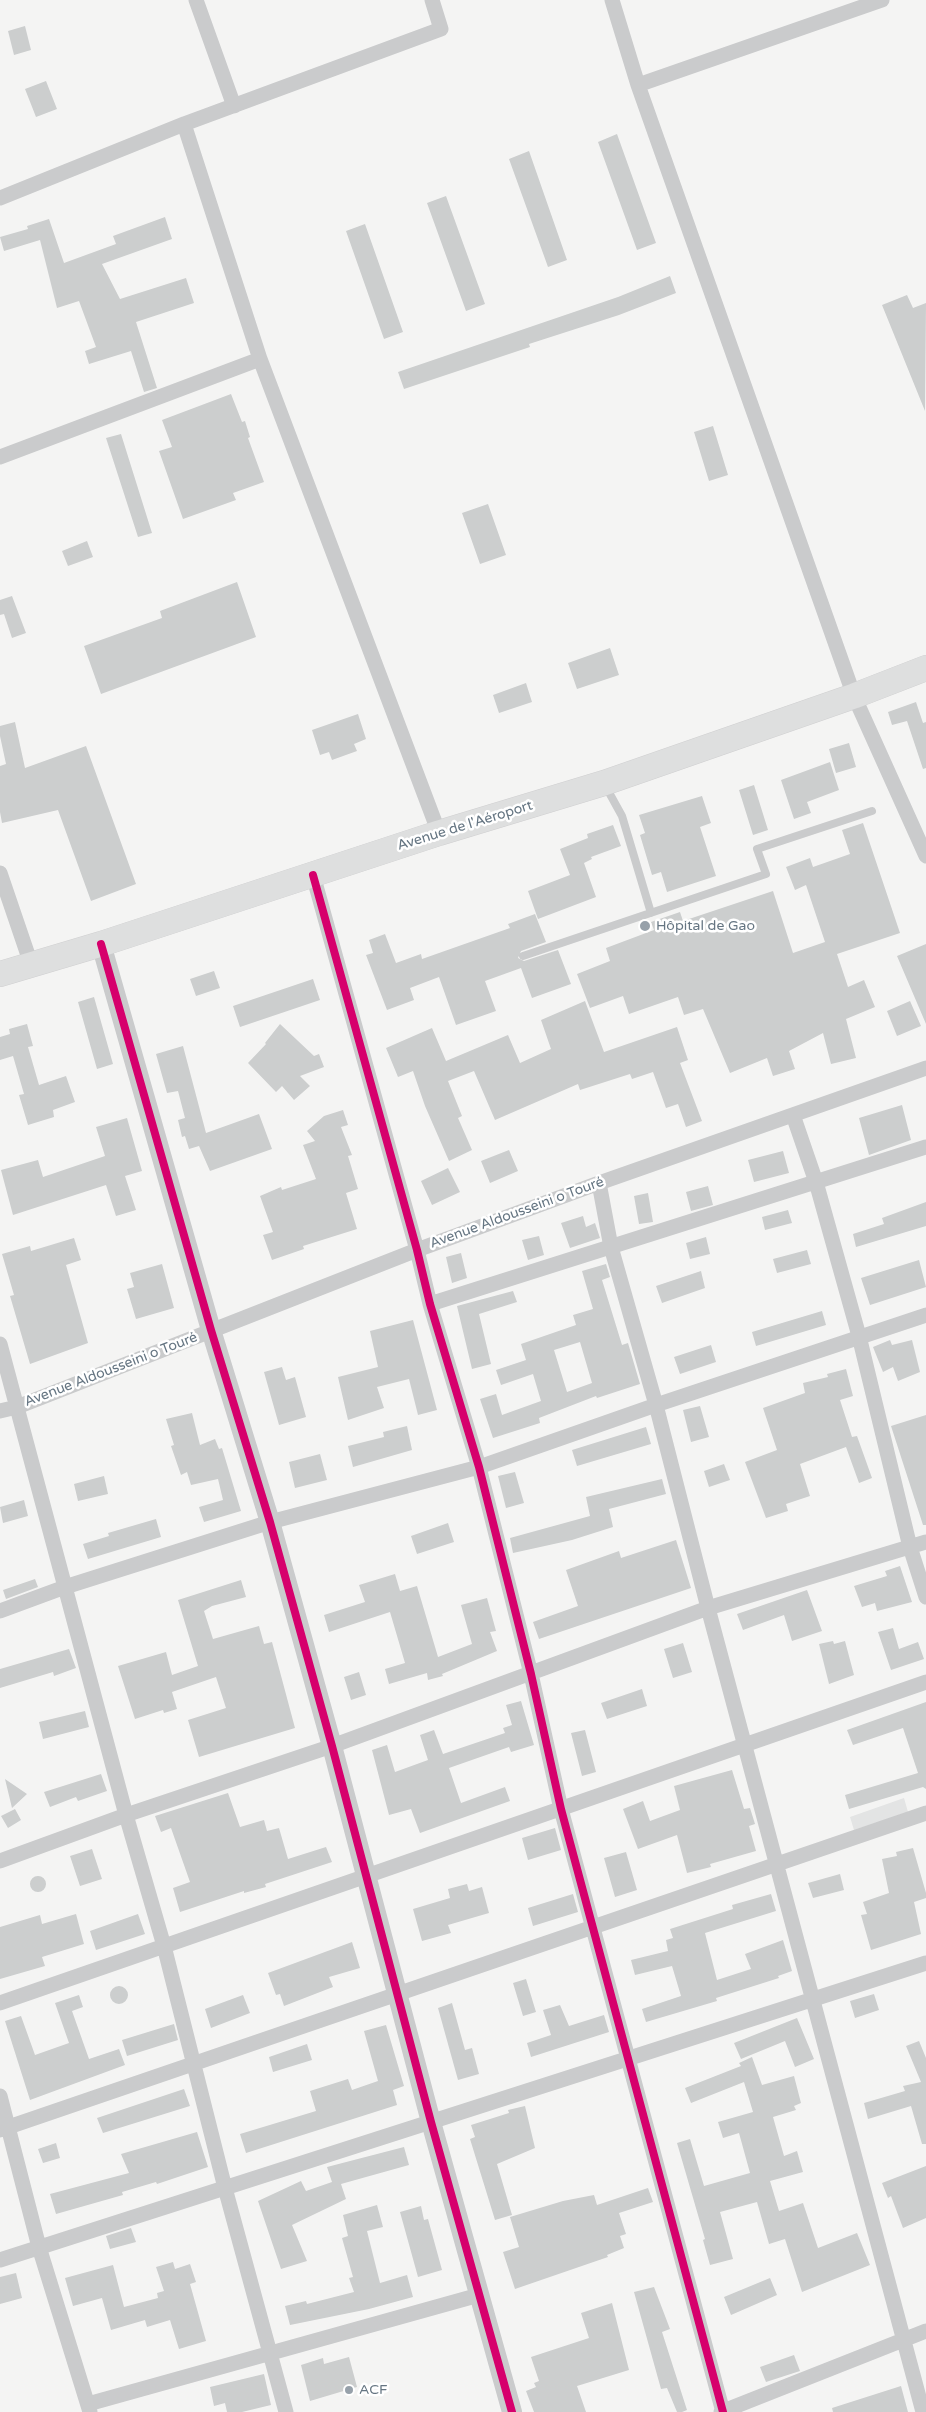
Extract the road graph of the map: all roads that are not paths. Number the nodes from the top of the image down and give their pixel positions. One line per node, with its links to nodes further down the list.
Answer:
1 (196, 0): 7 (street)
2 (432, 0): 7 (street)
3 (612, 0): 6 (street)
4 (882, 0): 5 (street)
5 (861, 3): 6 (street)
6 (638, 85): 13 (street)
7 (234, 106): 8 (street)
8 (184, 124): 9 (street); 10 (street)
9 (0, 198)
10 (260, 359): 11 (street); 16 (street)
11 (0, 457)
12 (926, 668): 13 (main road, Avenue de l'Aéroport)
13 (854, 696): 14 (main road, Avenue de l'Aéroport); 17 (street)
14 (604, 783): 16 (main road, Avenue de l'Aéroport); 20 (lane)
15 (872, 810): 20 (lane)
16 (439, 833): 19 (main road, Avenue de l'Aéroport)
17 (926, 856)
18 (0, 873): 23 (street)
19 (313, 875): 21 (main road, Avenue de l'Aéroport); 31 (street)
20 (651, 913): 22 (lane)
21 (101, 944): 23 (main road, Avenue de l'Aéroport); 34 (street)
22 (523, 956)
23 (30, 964): 24 (main road, Avenue de l'Aéroport)
24 (0, 974)
25 (926, 1068): 26 (street, Avenue Aldousseini o Touré)
26 (793, 1115): 28 (street); 29 (street, Avenue Aldousseini o Touré)
27 (926, 1147): 28 (street)
28 (816, 1182): 30 (street); 35 (street)
29 (598, 1183): 30 (street); 31 (street, Avenue Aldousseini o Touré)
30 (611, 1247): 32 (street); 37 (street)
31 (417, 1250): 32 (street); 34 (street, Avenue Aldousseini o Touré)
32 (430, 1304): 40 (street)
33 (926, 1315): 35 (street)
34 (211, 1330): 38 (street, Avenue Aldousseini o Touré); 41 (street)
35 (859, 1336): 37 (street); 43 (street)
36 (0, 1344): 38 (street)
37 (656, 1405): 40 (street); 46 (street)
38 (17, 1406): 39 (street, Avenue Aldousseini o Touré); 44 (street)
39 (0, 1411)
40 (479, 1468): 41 (street); 48 (street)
41 (270, 1522): 44 (street); 50 (street)
42 (926, 1542): 43 (street)
43 (910, 1547): 45 (street); 46 (street)
44 (65, 1586): 47 (street); 54 (street)
45 (926, 1597)
46 (708, 1608): 48 (street); 51 (street)
47 (0, 1611)
48 (531, 1674): 50 (street); 52 (street)
49 (926, 1682): 51 (street)
50 (332, 1746): 54 (street); 57 (street)
51 (744, 1746): 52 (street); 56 (street)
52 (562, 1809): 57 (street); 58 (street)
53 (926, 1813): 56 (street)
54 (126, 1814): 55 (street); 59 (street)
55 (0, 1861)
56 (776, 1864): 58 (street); 62 (street)
57 (365, 1877): 59 (street); 61 (street)
58 (592, 1928): 61 (street); 64 (street)
59 (164, 1946): 63 (street); 65 (street)
60 (926, 1963): 62 (street)
61 (396, 1995): 65 (street); 67 (street)
62 (812, 2000): 64 (street); 74 (street)
63 (0, 2003)
64 (629, 2059): 67 (street); 79 (street)
65 (194, 2063): 68 (street); 69 (street)
66 (0, 2096): 68 (street)
67 (431, 2122): 69 (street); 72 (street)
68 (4, 2128): 70 (street)
69 (225, 2188): 70 (street); 75 (street)
70 (39, 2248): 71 (street); 76 (street)
71 (0, 2260)
72 (479, 2296): 75 (street); 78 (street)
73 (926, 2331): 74 (street)
74 (903, 2340): 79 (street); 80 (street)
75 (270, 2354): 76 (street); 77 (street)
76 (89, 2408)
77 (286, 2412)
78 (512, 2412)
79 (722, 2412)
80 (923, 2412)

